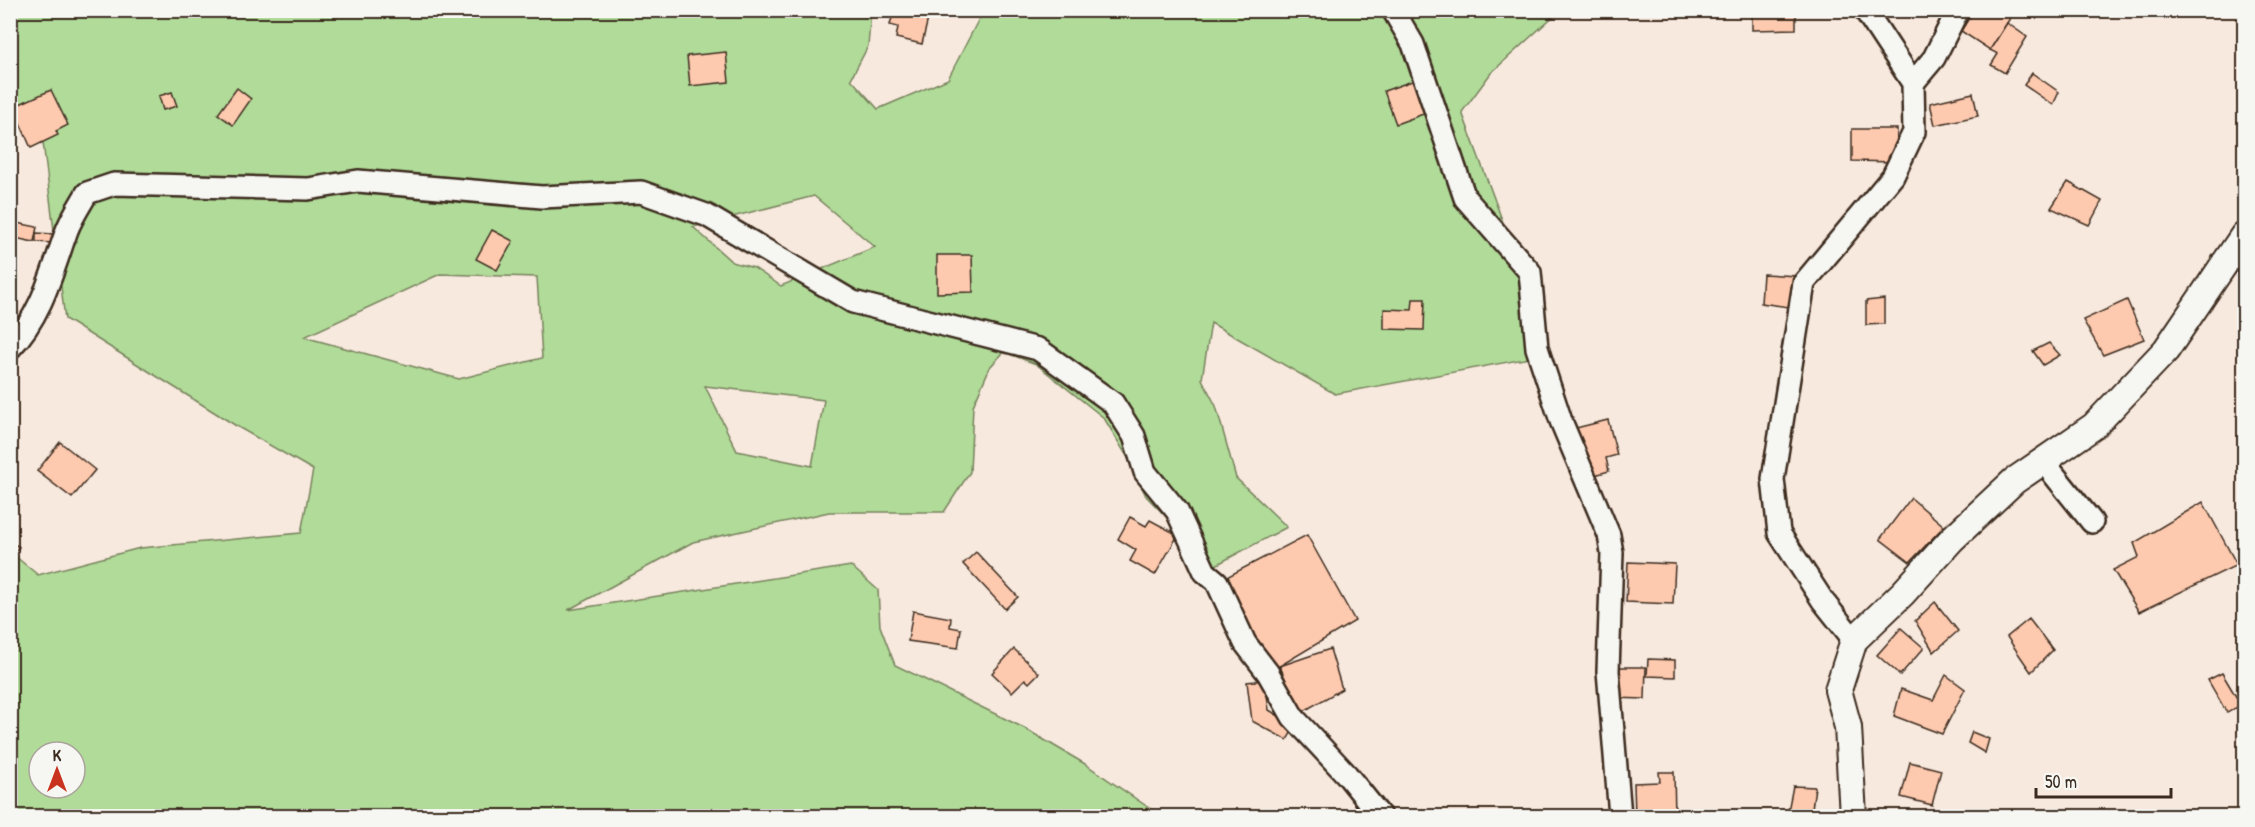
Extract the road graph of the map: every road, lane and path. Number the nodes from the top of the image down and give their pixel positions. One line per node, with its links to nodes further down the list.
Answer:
1 (1393, 10): 11 (street)
2 (1865, 10): 4 (street)
3 (1958, 10): 4 (street)
4 (1913, 83): 9 (street)
5 (2244, 235): 7 (street)
6 (10, 348): 10 (street)
7 (2043, 461): 8 (street); 9 (street)
8 (2092, 522)
9 (1854, 640): 12 (street)
10 (1380, 816)
11 (1620, 816)
12 (1853, 816)

